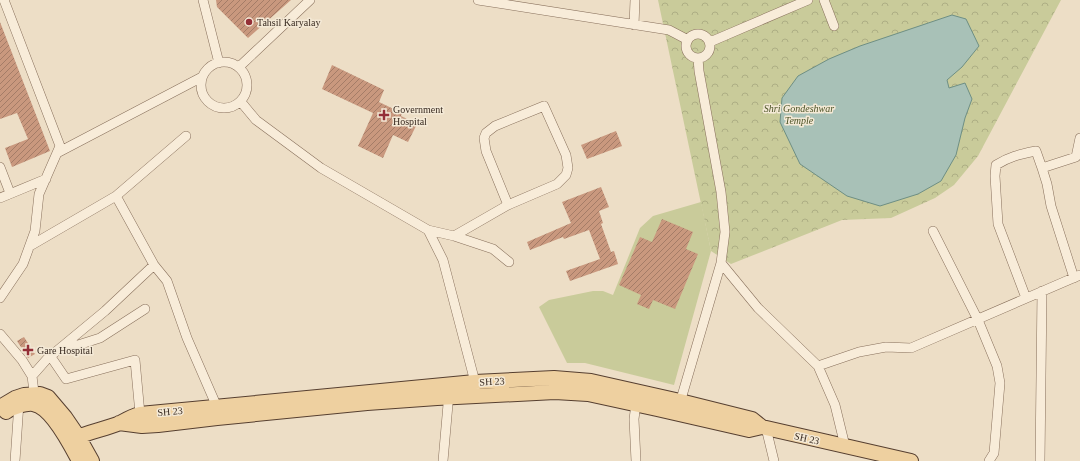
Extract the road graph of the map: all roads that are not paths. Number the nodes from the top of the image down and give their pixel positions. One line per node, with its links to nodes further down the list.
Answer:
1 (4, 0): 19 (street)
2 (203, 0): 13 (street)
3 (310, 0): 14 (street)
4 (478, 0): 8 (street)
5 (635, 0): 8 (street)
6 (808, 0): 11 (street)
7 (824, 0): 9 (street)
8 (634, 25): 10 (street)
9 (834, 26)
10 (688, 40): 11 (street); 12 (street)
11 (710, 42): 12 (street)
12 (698, 58): 32 (street)
13 (218, 62): 14 (street); 15 (street)
14 (239, 68): 16 (street)
15 (202, 77): 16 (street); 19 (street)
16 (241, 102): 27 (street)
17 (186, 136): 24 (street)
18 (1080, 138): 21 (street)
19 (57, 154): 22 (street)
20 (0, 167): 23 (street)
21 (1042, 168): 34 (street); 37 (street)
22 (46, 179): 23 (street); 30 (street)
23 (10, 193): 25 (street)
24 (116, 196): 30 (street); 33 (street)
25 (0, 198)
26 (508, 205): 26 (street); 29 (street)
27 (428, 230): 29 (street); 45 (street)
28 (933, 230): 39 (street)
29 (454, 236): 31 (street)
30 (30, 246): 36 (street)
31 (509, 262)
32 (721, 263): 43 (street); 53 (street)
33 (154, 265): 41 (street); 54 (street)
34 (1077, 277): 35 (street)
35 (1042, 291): 37 (street); 70 (street)
36 (0, 298)
37 (1026, 298): 39 (street)
38 (145, 309): 41 (street)
39 (978, 320): 43 (street); 69 (street)
40 (0, 334): 44 (street)
41 (65, 345): 42 (street)
42 (51, 357): 44 (street); 55 (street)
43 (818, 366): 61 (street)
44 (32, 376): 49 (street)
45 (475, 382): 46 (main road, SH 23); 47 (main road, SH 23); 48 (street)
46 (449, 390): 48 (main road); 54 (main road); 65 (street)
47 (614, 393): 48 (main road); 51 (main road); 53 (main road, SH 23)
48 (476, 396)
49 (35, 399): 50 (main road); 60 (main road)
50 (18, 402): 52 (main road); 56 (main road); 62 (street)
51 (636, 404): 53 (main road); 66 (street)
52 (0, 407)
53 (679, 407): 59 (main road, SH 23)
54 (217, 412): 57 (main road)
55 (140, 414): 57 (main road, SH 23); 58 (main road, SH 23)
56 (0, 416)
57 (180, 416): 58 (main road)
58 (119, 423): 60 (main road, SH 23)
59 (764, 428): 61 (main road, SH 23); 67 (street)
60 (73, 438): 63 (main road); 64 (main road)
61 (845, 446): 68 (main road, SH 23)
62 (15, 461)
63 (79, 461)
64 (92, 461)
65 (443, 461)
66 (636, 461)
67 (774, 461)
68 (911, 461)
69 (989, 461)
70 (1040, 461)

